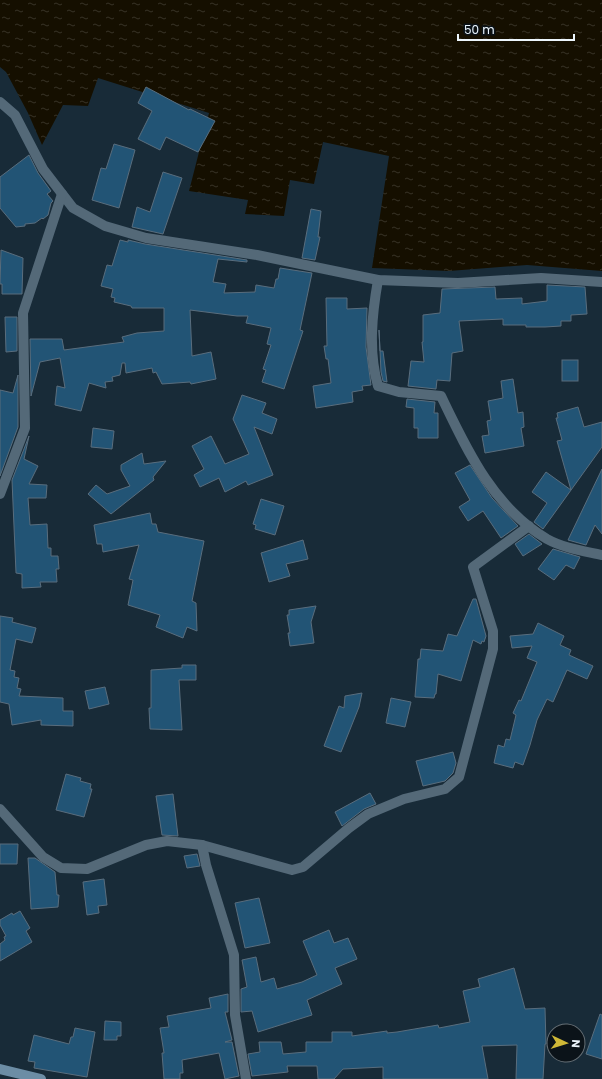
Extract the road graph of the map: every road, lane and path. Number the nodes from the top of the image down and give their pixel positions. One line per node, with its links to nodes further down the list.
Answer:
1 (0, 102): 2 (street)
2 (62, 194): 3 (street); 5 (street)
3 (378, 280): 4 (street); 6 (street)
4 (602, 282)
5 (0, 494)
6 (530, 526): 7 (street); 9 (street)
7 (602, 555)
8 (0, 809): 9 (street)
9 (202, 845): 12 (street)
10 (0, 1069): 11 (main road)
11 (41, 1079)
12 (246, 1079)

